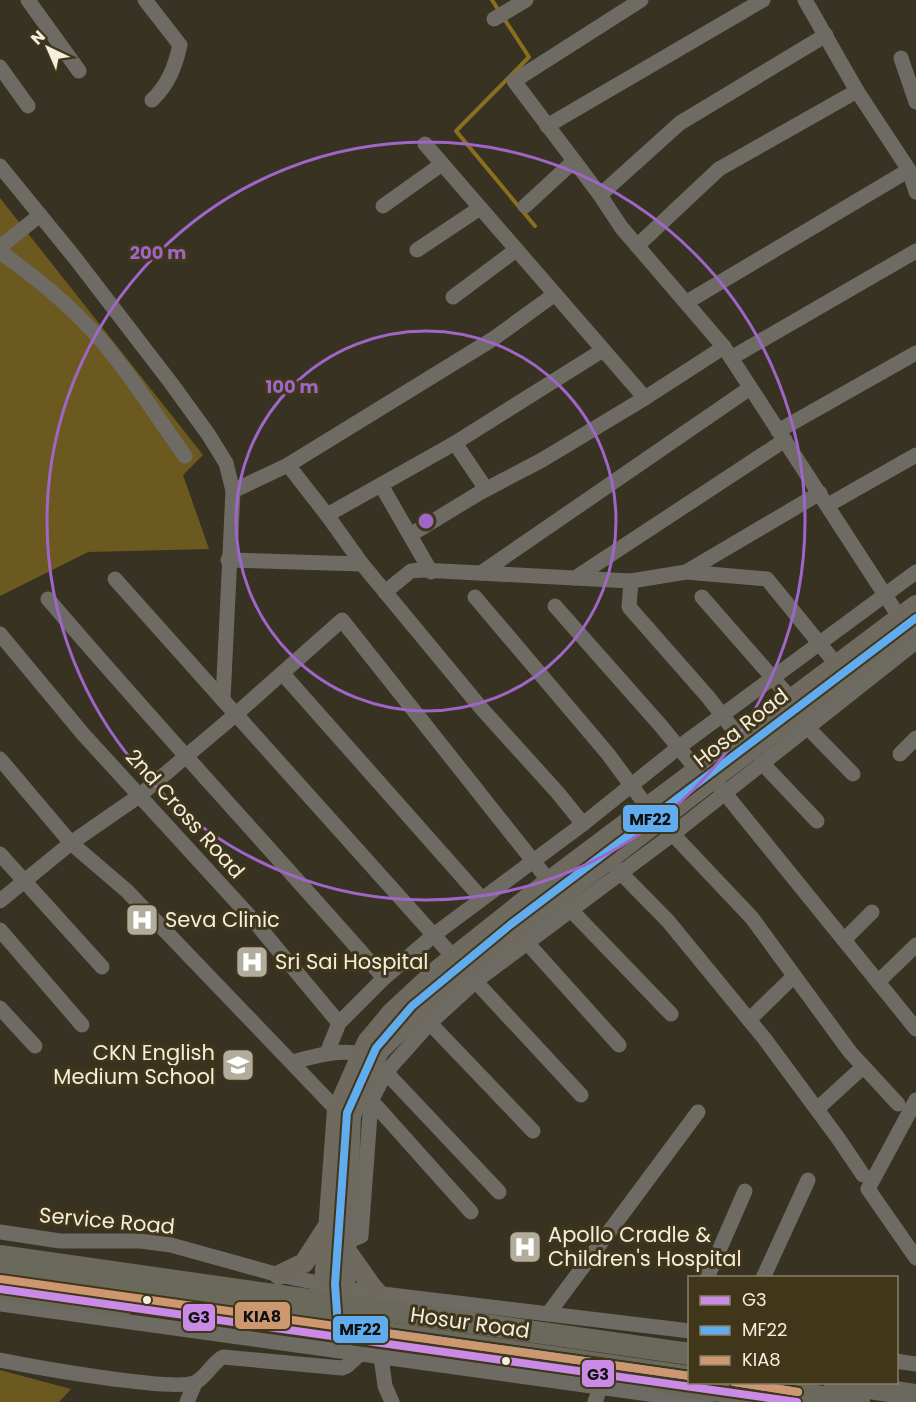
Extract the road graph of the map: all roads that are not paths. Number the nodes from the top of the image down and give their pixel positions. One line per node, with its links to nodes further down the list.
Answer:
1 (28, 0): 11 (street)
2 (145, 0): 14 (street)
3 (526, 0): 7 (street)
4 (641, 0): 16 (street)
5 (763, 0): 16 (street)
6 (805, 0): 8 (street)
7 (494, 19)
8 (826, 35): 12 (street); 23 (street)
9 (901, 58): 13 (street)
10 (0, 67): 15 (street)
11 (79, 71)
12 (857, 91): 21 (street); 28 (street)
13 (915, 98)
14 (152, 100)
15 (28, 106)
16 (547, 126): 18 (street)
17 (425, 144): 19 (street)
18 (574, 161): 23 (street); 25 (street)
19 (442, 164): 24 (street); 26 (street)
20 (0, 166): 27 (street)
21 (909, 170): 22 (street); 36 (street)
22 (916, 192)
23 (600, 195): 28 (street)
24 (383, 206)
25 (525, 206)
26 (480, 208): 30 (street); 31 (street)
27 (40, 215): 29 (street); 49 (street)
28 (637, 246): 36 (street)
29 (0, 247)
30 (417, 250)
31 (516, 250): 34 (street); 35 (street)
32 (916, 251): 38 (street)
33 (0, 252): 45 (street)
34 (555, 294): 37 (street); 46 (street)
35 (453, 297)
36 (687, 302): 38 (street)
37 (603, 350): 41 (street); 43 (street)
38 (727, 352): 40 (street); 41 (street)
39 (916, 353): 42 (street)
40 (750, 387): 42 (street); 58 (street)
41 (645, 398): 48 (street)
42 (782, 436): 50 (street); 59 (street)
43 (455, 443): 47 (street); 48 (street)
44 (916, 455): 50 (street)
45 (185, 456)
46 (288, 465): 49 (street); 51 (street)
47 (381, 485): 51 (street); 52 (street)
48 (486, 489): 52 (street)
49 (233, 491): 53 (street)
50 (824, 499): 56 (street); 63 (street)
51 (327, 515): 54 (street)
52 (410, 536): 55 (street)
53 (228, 560): 54 (street); 76 (street)
54 (362, 564): 62 (street)
55 (431, 572): 58 (street); 62 (street)
56 (686, 572): 61 (street); 72 (street)
57 (916, 572): 63 (street)
58 (481, 573): 59 (street)
59 (574, 578): 61 (street)
60 (115, 579): 76 (street)
61 (631, 580): 79 (street)
62 (385, 592): 94 (street)
63 (886, 596): 69 (street); 72 (street)
64 (475, 597): 90 (street)
65 (702, 597): 75 (street)
66 (48, 599): 85 (street)
67 (916, 605): 69 (main road, Hosa Road)
68 (555, 606): 83 (street)
69 (908, 622): 73 (main road, Hosa Road); 89 (main road, Hosa Road)
70 (0, 633): 91 (street, 2nd Cross Road)
71 (916, 642): 80 (street)
72 (820, 644): 73 (street); 75 (street)
73 (837, 665): 77 (main road, Hosa Road)
74 (283, 674): 78 (street); 97 (street); 101 (street)
75 (773, 678): 77 (street); 79 (street)
76 (223, 700): 78 (street)
77 (792, 700): 82 (main road, Hosa Road)
78 (235, 715): 85 (street); 105 (street)
79 (723, 715): 82 (street); 83 (street)
80 (808, 728): 87 (street); 88 (street)
81 (916, 738): 84 (street)
82 (741, 739): 89 (main road, Hosa Road)
83 (679, 747): 89 (street); 90 (street)
84 (900, 754)
85 (186, 756): 91 (street); 112 (street)
86 (0, 759): 95 (street)
87 (762, 763): 89 (street); 93 (street)
88 (853, 774)
89 (712, 780): 92 (main road, Hosa Road); 92 (street); 107 (street)
90 (631, 785): 92 (street); 94 (street)
91 (139, 796): 95 (street); 118 (street, 2nd Cross Road)
92 (660, 821): 98 (main road, Hosa Road); 100 (main road, Hosa Road); 111 (street)
93 (817, 821)
94 (583, 824): 97 (street)
95 (71, 843): 99 (street); 124 (street)
96 (0, 854): 99 (street)
97 (533, 861): 100 (street); 101 (street)
98 (614, 866): 100 (main road, Hosa Road); 117 (street)
99 (25, 882): 102 (street); 109 (street)
100 (560, 897): 106 (main road, Hosa Road); 110 (main road, Hosa Road); 115 (street)
101 (482, 899): 105 (street)
102 (0, 901)
103 (872, 912): 107 (street)
104 (0, 930): 119 (street)
105 (435, 934): 110 (street); 112 (street)
106 (522, 937): 110 (main road, Hosa Road); 121 (street)
107 (844, 940): 113 (street)
108 (916, 945): 113 (street)
109 (102, 967)
110 (465, 969): 116 (main road, Hosa Road); 125 (main road, Hosa Road); 128 (street)
111 (794, 976): 117 (street); 126 (street)
112 (384, 978): 118 (street)
113 (878, 982): 120 (street)
114 (0, 1008): 122 (street)
115 (671, 1014)
116 (424, 1017): 125 (main road, Hosa Road); 134 (street)
117 (749, 1020): 131 (street)
118 (339, 1023): 123 (street)
119 (82, 1024)
120 (916, 1029)
121 (619, 1045)
122 (35, 1046)
123 (327, 1053): 124 (street); 125 (street)
124 (292, 1062): 132 (street)
125 (374, 1062): 127 (main road, Hosa Road); 132 (main road, Hosa Road); 138 (street)
126 (863, 1067): 130 (street); 131 (street)
127 (366, 1095): 139 (street); 142 (main road, Hosa Road)
128 (581, 1095)
129 (916, 1100): 136 (street)
130 (898, 1104)
131 (817, 1109): 136 (street)
132 (337, 1110): 140 (main road, Hosa Road)
133 (698, 1112): 155 (street)
134 (533, 1131)
135 (808, 1180): 148 (street)
136 (866, 1182): 143 (street)
137 (745, 1191): 147 (street)
138 (499, 1192)
139 (471, 1212)
140 (328, 1227): 146 (main road); 152 (main road, Hosa Road)
141 (0, 1232): 146 (street, Service Road)
142 (346, 1246): 151 (main road); 152 (main road, Hosa Road)
143 (913, 1247)
144 (0, 1256): 152 (highway, Hosur Road)
145 (0, 1263): 162 (highway)
146 (279, 1275): 152 (street, Service Road)
147 (708, 1276)
148 (764, 1276)
149 (0, 1277): 164 (highway, bridge)
150 (0, 1289): 157 (highway, Hosur Road)
151 (378, 1293): 152 (street, Service Road); 154 (main road); 155 (street, Service Road)
152 (334, 1294): 154 (highway, Hosur Road); 157 (main road, Hosa Road)
153 (0, 1304): 157 (street)
154 (393, 1312): 158 (highway, Hosur Road)
155 (548, 1314): 156 (street, Service Road)
156 (688, 1327)
157 (343, 1345): 159 (street); 165 (street); 176 (highway, Hosur Road)
158 (688, 1354)
159 (381, 1357): 169 (street); 173 (street)
160 (0, 1360): 165 (street)
161 (898, 1361): 163 (street)
162 (688, 1362)
163 (916, 1364)
164 (688, 1377)
165 (195, 1383): 172 (street)
166 (731, 1384): 177 (highway)
167 (837, 1384): 171 (highway)
168 (893, 1384): 170 (highway)
169 (601, 1386): 174 (street); 175 (street)
170 (916, 1387)
171 (916, 1395)
172 (187, 1402)
173 (392, 1402)
174 (595, 1402)
175 (706, 1402)
176 (797, 1402)
177 (859, 1402)

